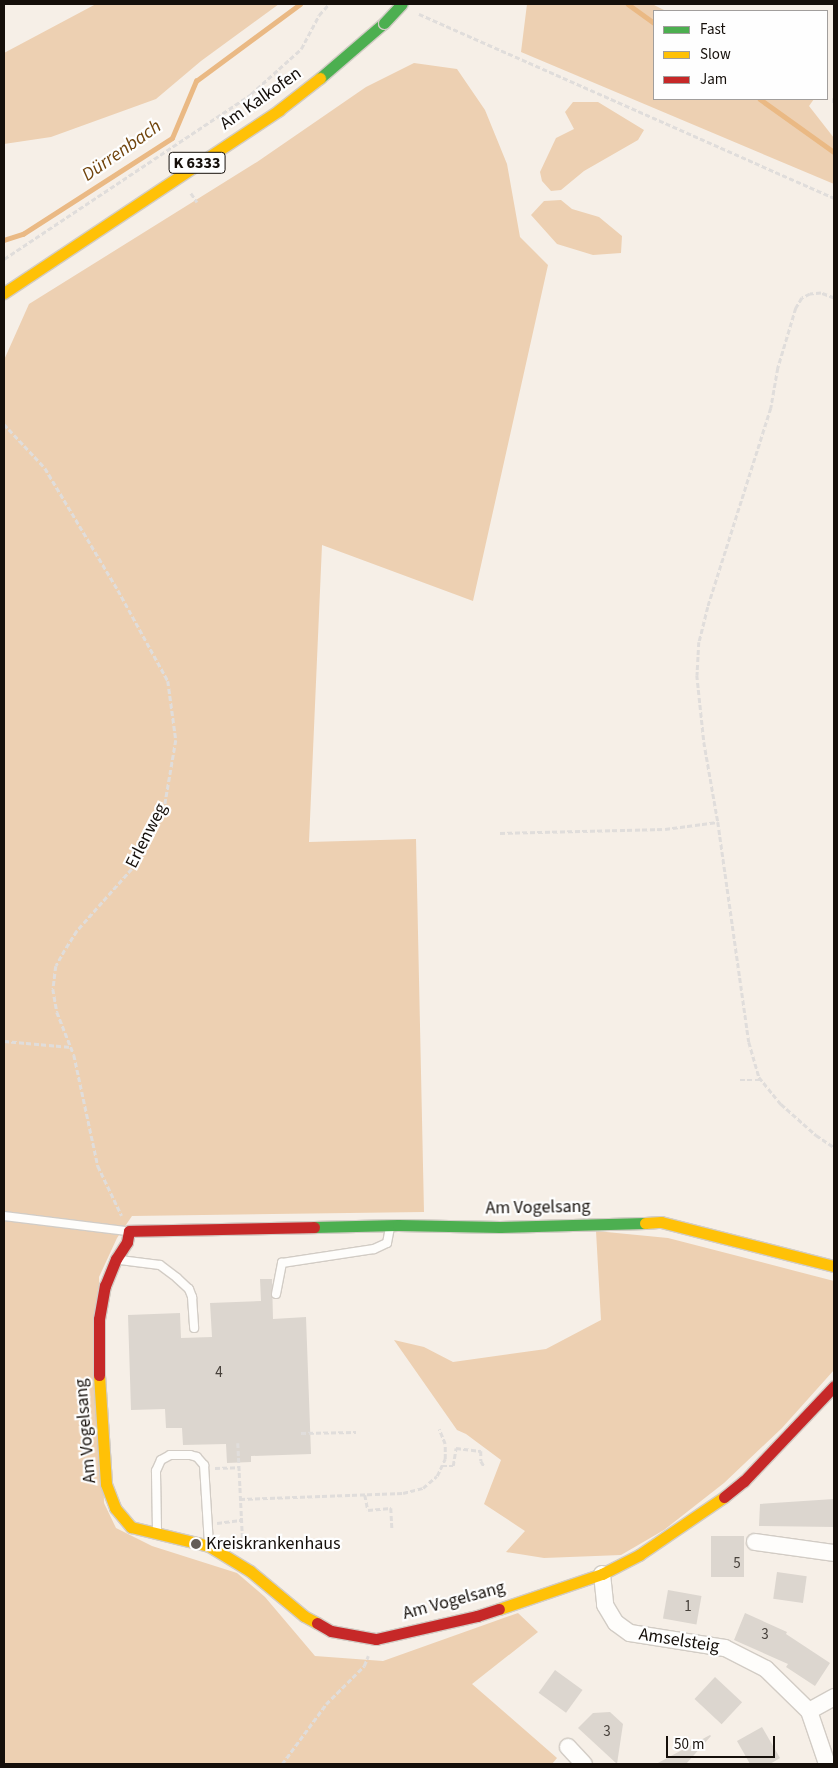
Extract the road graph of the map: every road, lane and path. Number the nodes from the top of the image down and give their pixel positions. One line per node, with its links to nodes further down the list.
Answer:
1 (329, 4): 7 (path)
2 (402, 4): 8 (street, Am Kalkofen / K 6333, bridge)
3 (412, 11): 6 (path)
4 (834, 98): 5 (path)
5 (834, 104)
6 (834, 198)
7 (4, 259)
8 (4, 294)
9 (834, 298): 11 (path)
10 (4, 424): 14 (path, Erlenweg)
11 (718, 822): 12 (path); 16 (path)
12 (500, 833)
13 (4, 1041): 14 (path)
14 (71, 1047): 20 (path, Erlenweg)
15 (740, 1080): 16 (path)
16 (762, 1080): 17 (path)
17 (834, 1147)
18 (4, 1216): 20 (lane)
19 (390, 1225): 20 (street, Am Vogelsang); 22 (street, Am Vogelsang); 23 (lane)
20 (129, 1231): 21 (street, Am Vogelsang)
21 (116, 1259): 24 (lane); 39 (street, Am Vogelsang)
22 (834, 1266)
23 (276, 1294)
24 (194, 1328)
25 (834, 1386): 44 (street, Am Vogelsang)
26 (438, 1429): 30 (path)
27 (356, 1432): 28 (path)
28 (302, 1433)
29 (238, 1443): 32 (path)
30 (442, 1466): 31 (path); 34 (path)
31 (484, 1466)
32 (239, 1467): 33 (path); 35 (path)
33 (204, 1469): 37 (lane); 39 (lane)
34 (365, 1495): 35 (path); 38 (path)
35 (240, 1499): 36 (path)
36 (241, 1520): 37 (path); 42 (path)
37 (208, 1524): 41 (lane)
38 (392, 1529)
39 (158, 1534): 41 (street, Am Vogelsang)
40 (755, 1542): 43 (street)
41 (209, 1546): 45 (street, Am Vogelsang)
42 (244, 1547)
43 (834, 1553)
44 (602, 1574): 45 (street, Am Vogelsang); 47 (street, Amselsteig)
45 (376, 1639): 49 (path)
46 (834, 1697): 47 (street)
47 (809, 1711): 51 (street, Amselsteig)
48 (568, 1747): 50 (street)
49 (282, 1764)
50 (584, 1764)
51 (828, 1764)

